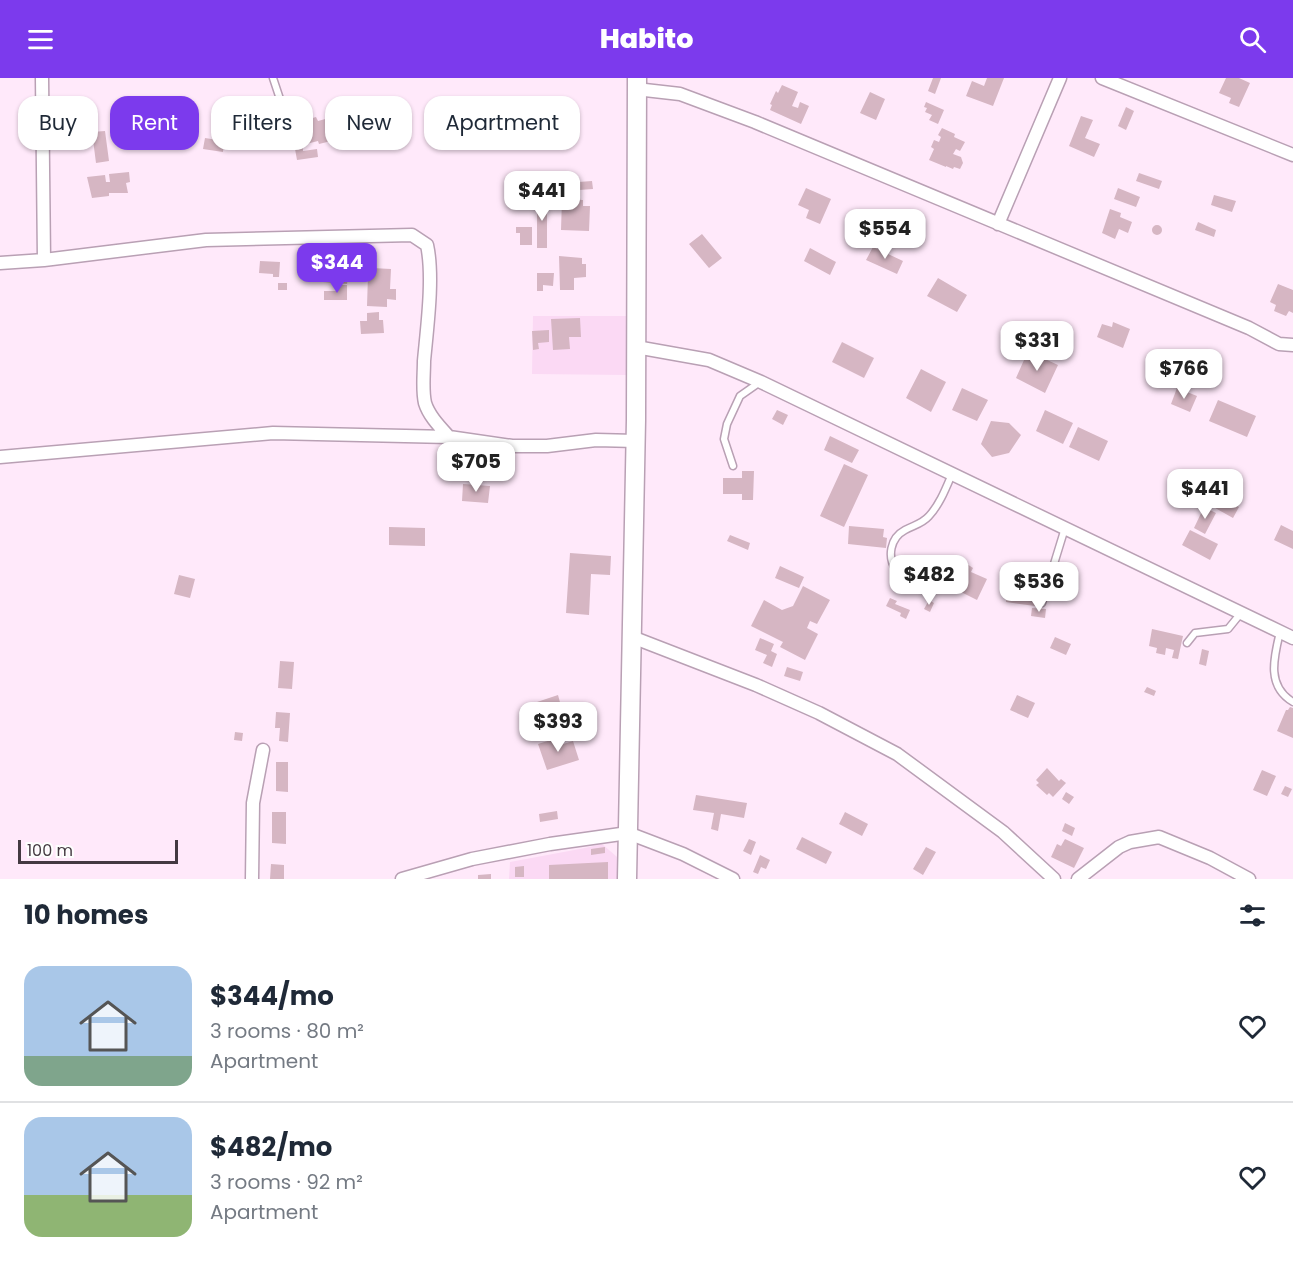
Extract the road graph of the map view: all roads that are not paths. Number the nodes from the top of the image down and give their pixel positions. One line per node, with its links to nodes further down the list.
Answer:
1 (42, 78): 9 (street)
2 (273, 78): 6 (lane)
3 (1060, 78): 8 (street)
4 (1102, 78): 7 (street)
5 (636, 84): 8 (street); 12 (street)
6 (279, 96)
7 (1293, 155)
8 (998, 224): 11 (street)
9 (44, 260): 10 (street); 14 (street)
10 (0, 263)
11 (1293, 345)
12 (636, 346): 13 (street); 15 (street)
13 (760, 382): 17 (lane); 18 (street)
14 (449, 437): 15 (street); 16 (street)
15 (636, 441): 24 (street)
16 (0, 457)
17 (733, 466)
18 (952, 474): 19 (street); 20 (lane)
19 (1065, 527): 21 (lane); 22 (street)
20 (896, 570)
21 (1042, 603)
22 (1242, 613): 23 (street); 26 (lane)
23 (1280, 632): 25 (street); 27 (lane)
24 (632, 637): 29 (street); 34 (street)
25 (1293, 638)
26 (1187, 643)
27 (1293, 702)
28 (263, 750): 30 (street)
29 (628, 833): 31 (street); 32 (street); 33 (street)
30 (252, 879)
31 (402, 879)
32 (627, 879)
33 (733, 879)
34 (1054, 879)
35 (1078, 879): 36 (street)
36 (1249, 879)

